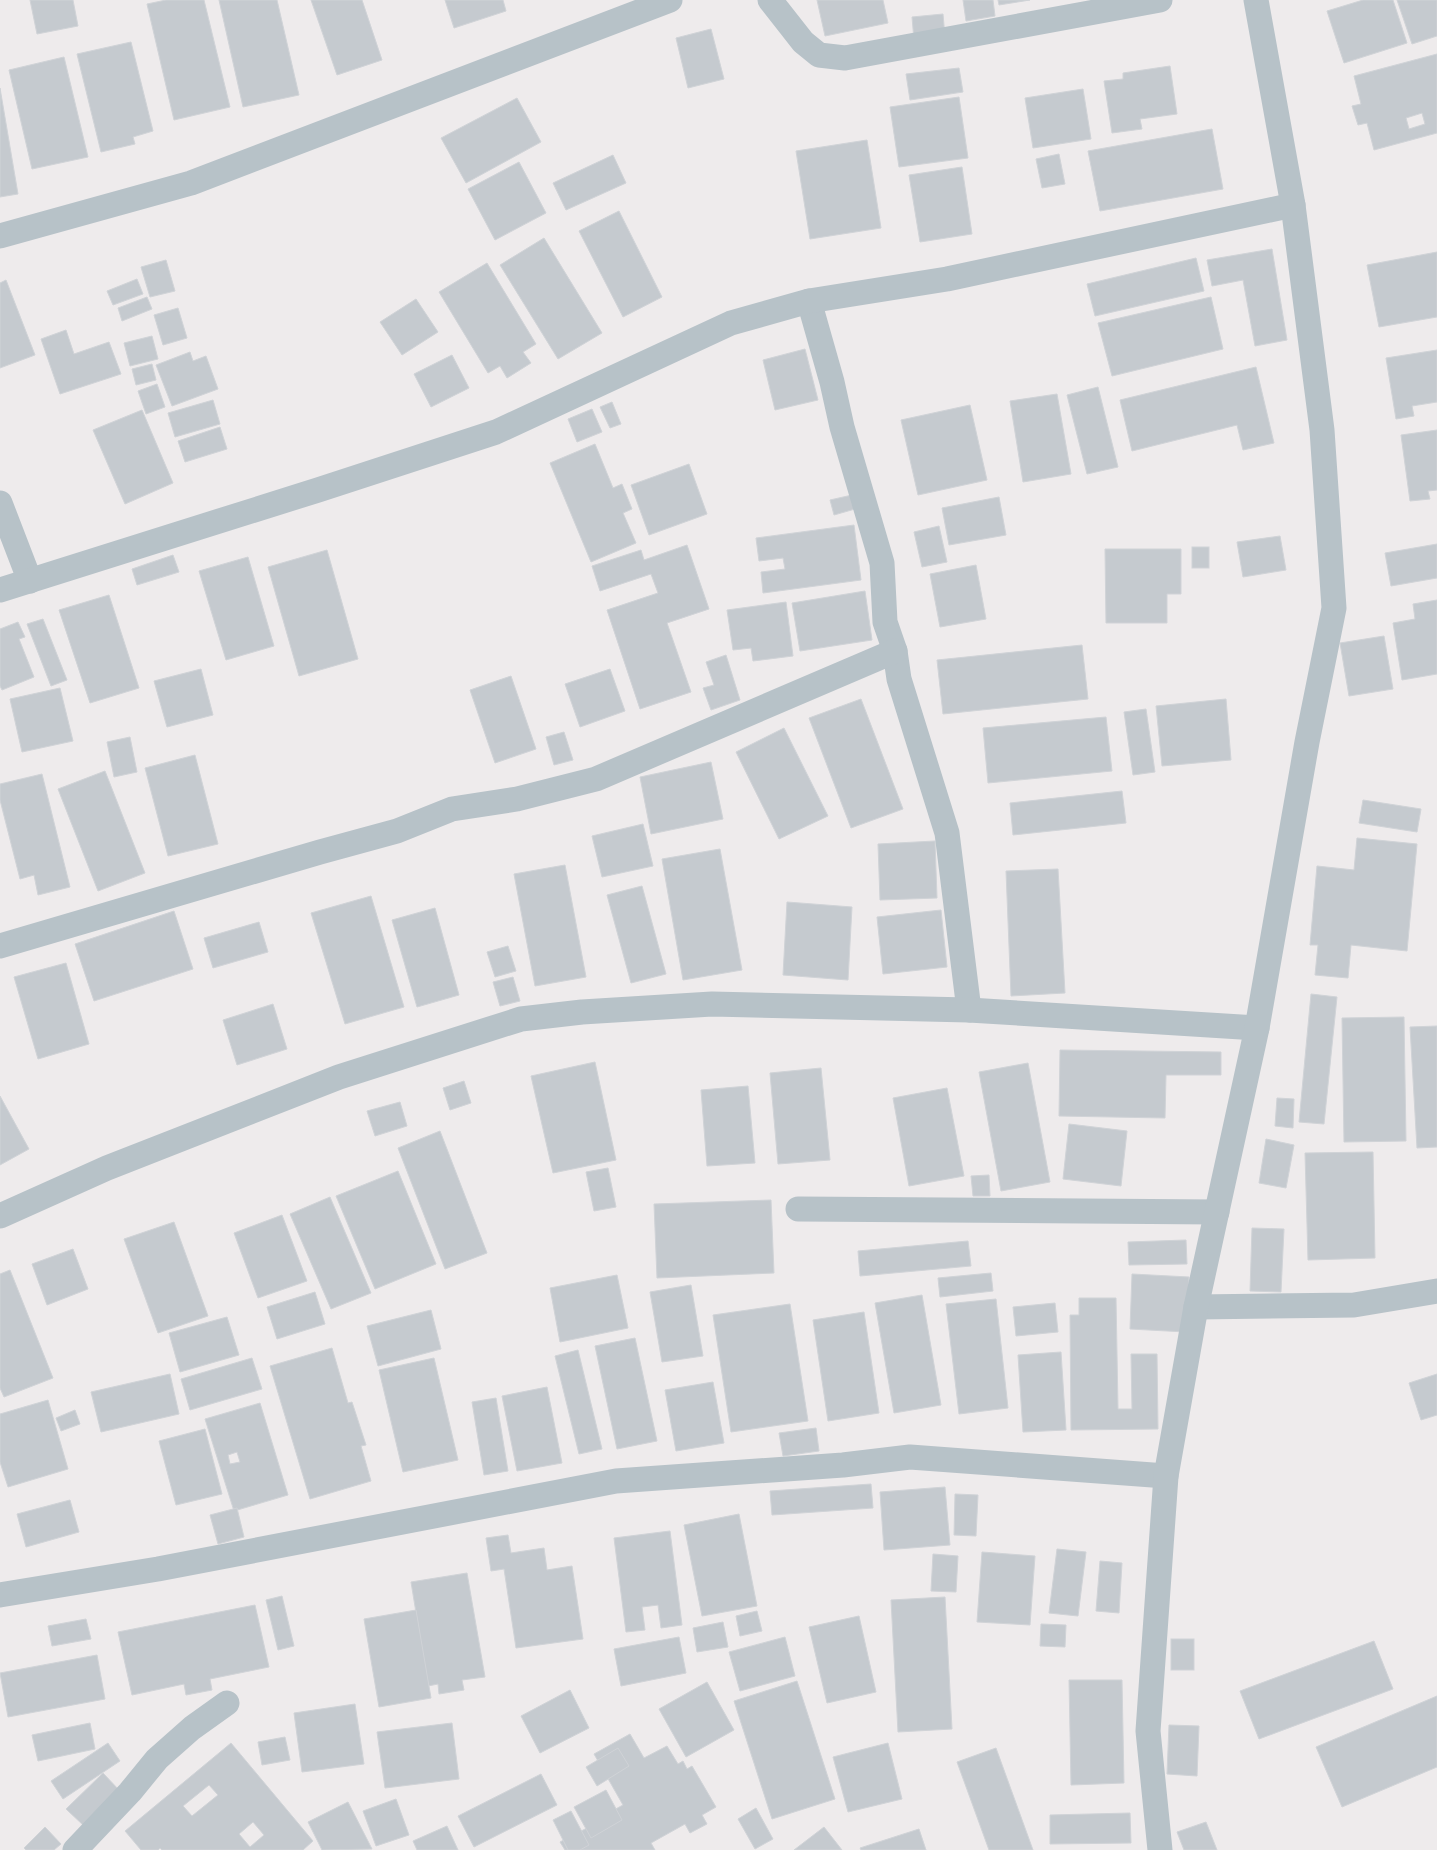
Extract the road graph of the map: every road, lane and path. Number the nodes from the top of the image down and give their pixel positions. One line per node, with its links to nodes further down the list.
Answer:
1 (670, 0): 6 (street)
2 (770, 0): 3 (street)
3 (1160, 0)
4 (1256, 0): 5 (street)
5 (1293, 205): 7 (street); 14 (street)
6 (0, 236)
7 (809, 301): 9 (street); 11 (street)
8 (0, 503): 9 (street)
9 (30, 581): 10 (street)
10 (0, 590)
11 (895, 651): 12 (street); 13 (street)
12 (0, 946)
13 (969, 1010): 14 (street); 17 (street)
14 (1257, 1028): 16 (street)
15 (798, 1209): 16 (street)
16 (1217, 1212): 19 (street)
17 (0, 1216)
18 (1437, 1291): 19 (street)
19 (1196, 1307): 20 (street)
20 (1166, 1476): 21 (street); 24 (street)
21 (0, 1595)
22 (226, 1703): 23 (street)
23 (75, 1850)
24 (1160, 1850)

